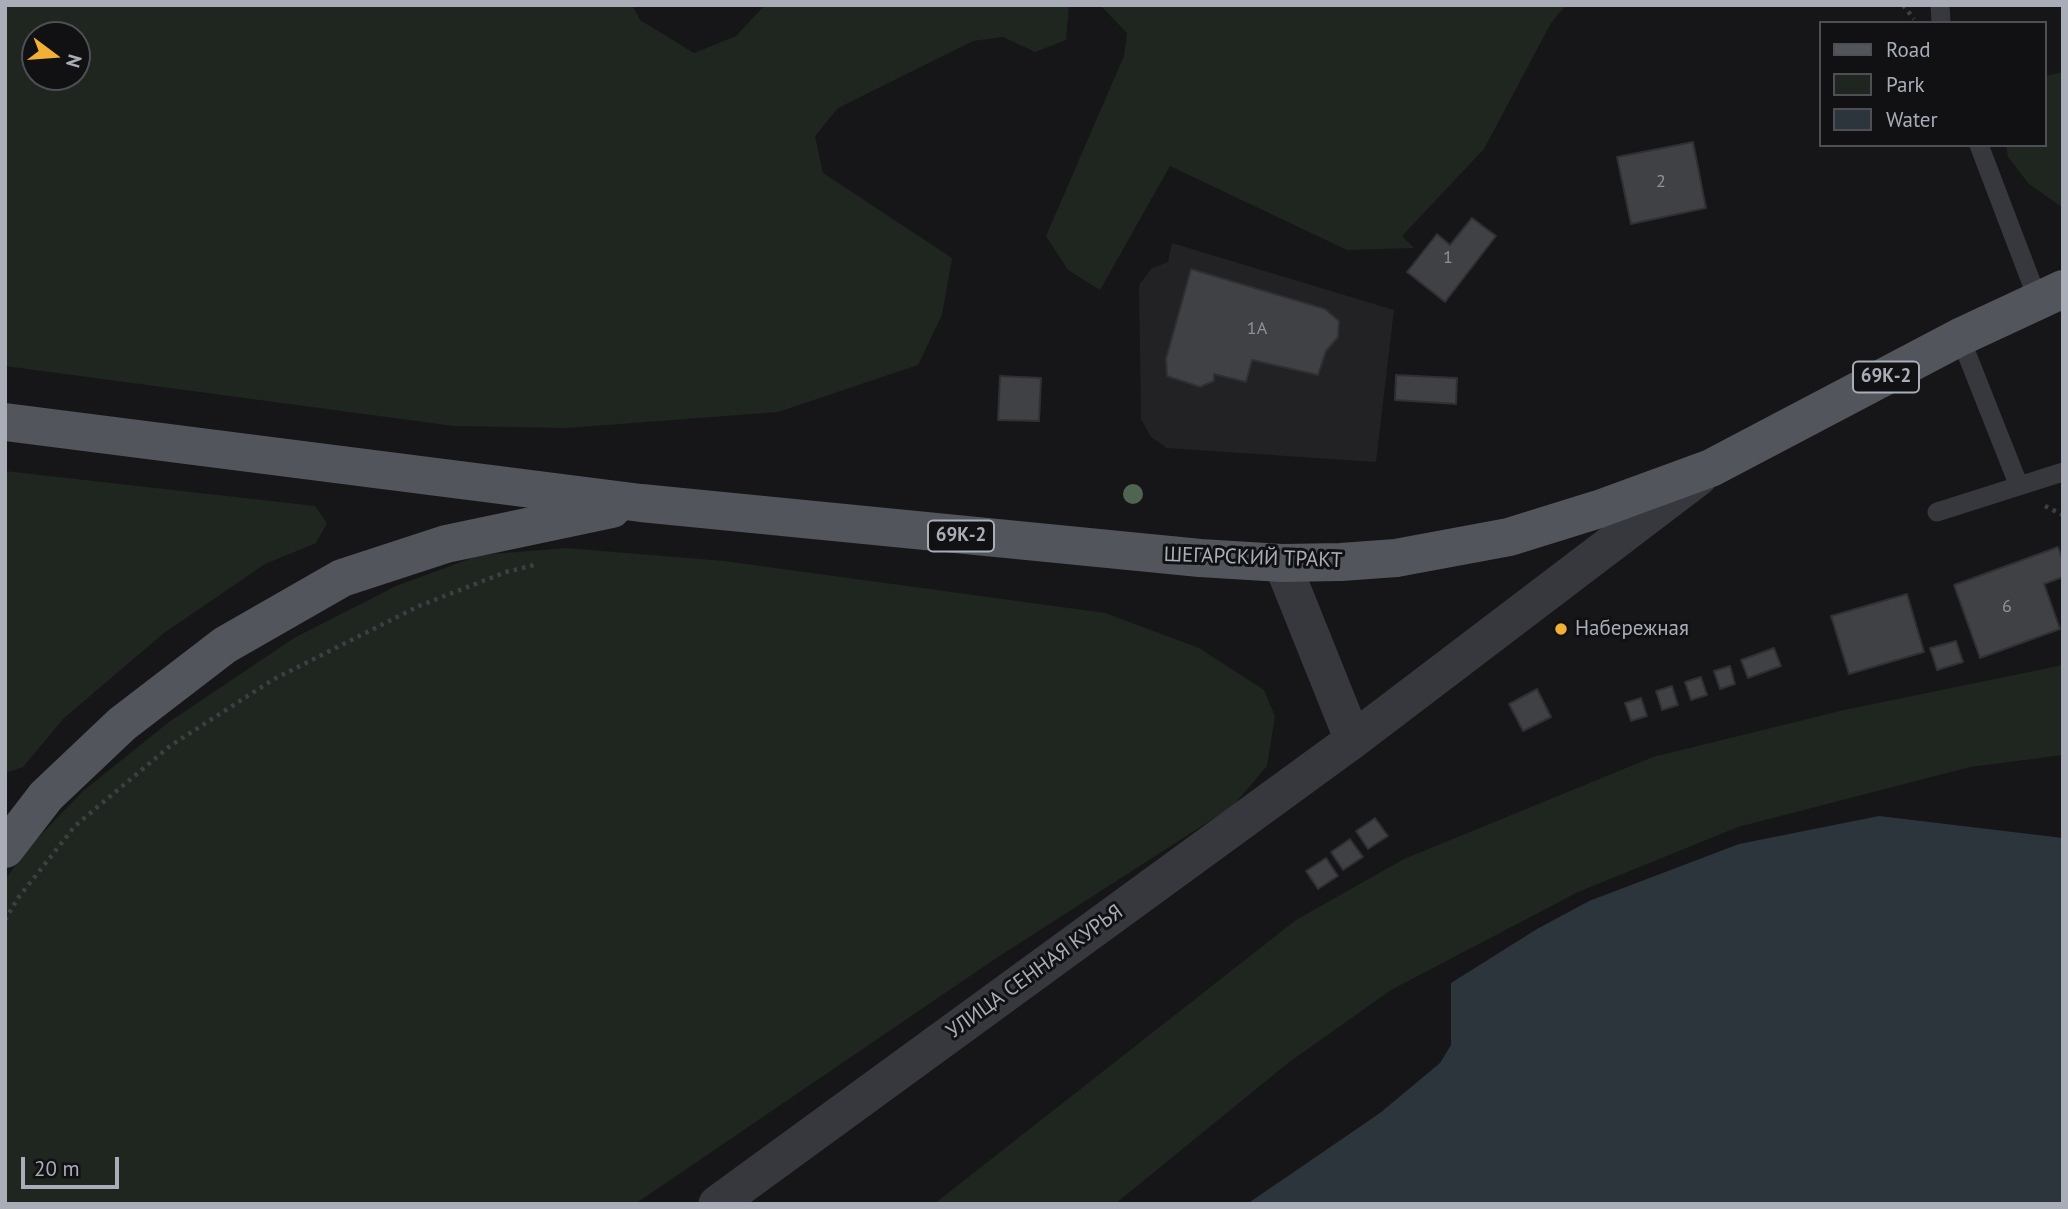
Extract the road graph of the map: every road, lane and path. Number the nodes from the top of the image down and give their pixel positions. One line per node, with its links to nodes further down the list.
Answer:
1 (1903, 5): 2 (path)
2 (1915, 21)
3 (1980, 147): 4 (lane)
4 (2050, 294): 5 (main road, ШЕГАРСКИЙ ТРАКТ / 69К-2)
5 (1960, 337): 7 (main road, ШЕГАРСКИЙ ТРАКТ / 69К-2); 9 (lane)
6 (5, 422): 10 (main road, ШЕГАРСКИЙ ТРАКТ)
7 (1711, 468): 13 (main road, ШЕГАРСКИЙ ТРАКТ / 69К-2); 14 (street, УЛИЦА СЕННАЯ КУРЬЯ)
8 (2063, 472): 9 (lane)
9 (2019, 486): 11 (lane)
10 (641, 503): 13 (main road, ШЕГАРСКИЙ ТРАКТ / 69К-2); 15 (main road)
11 (1937, 512)
12 (544, 562): 16 (path)
13 (1282, 563): 14 (street)
14 (1353, 740): 17 (street, УЛИЦА СЕННАЯ КУРЬЯ)
15 (5, 849)
16 (5, 919)
17 (718, 1204)

